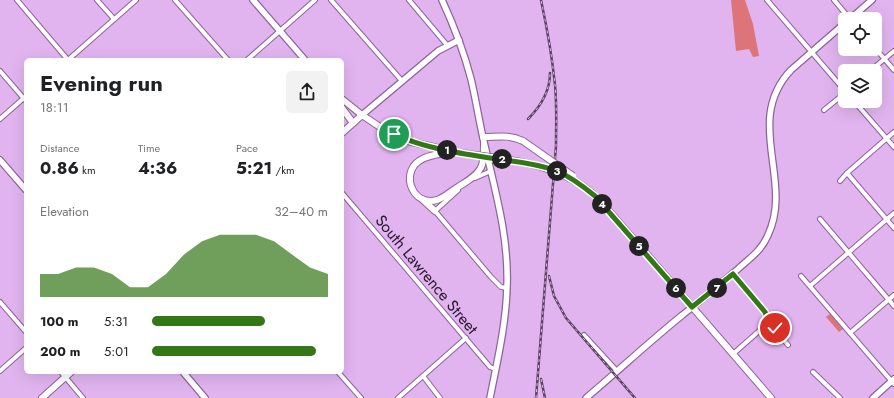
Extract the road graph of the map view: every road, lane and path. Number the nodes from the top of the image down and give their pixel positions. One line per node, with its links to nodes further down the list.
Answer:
1 (17, 0): 23 (street)
2 (97, 0): 15 (street)
3 (136, 0): 15 (street)
4 (175, 0): 25 (street)
5 (253, 0): 17 (street)
6 (315, 0): 17 (street)
7 (331, 0): 32 (street)
8 (409, 0): 19 (street)
9 (442, 0): 18 (street)
10 (767, 0): 21 (street)
11 (834, 0): 13 (street)
12 (872, 0): 14 (street)
13 (844, 12)
14 (858, 12)
15 (114, 19): 24 (street)
16 (838, 29): 21 (street)
17 (280, 31): 26 (street); 27 (street)
18 (459, 40): 19 (street); 46 (street)
19 (447, 45): 32 (street)
20 (894, 50): 28 (street)
21 (811, 52): 33 (street); 66 (street)
22 (882, 56): 28 (street)
23 (66, 58)
24 (70, 58)
25 (226, 58)
26 (249, 58)
27 (303, 58)
28 (885, 59): 29 (street); 30 (street)
29 (879, 64)
30 (894, 70)
31 (0, 71): 34 (street)
32 (402, 81): 41 (street)
33 (838, 84)
34 (24, 98)
35 (838, 98): 39 (street)
36 (24, 100): 42 (street)
37 (344, 101): 41 (street)
38 (860, 108): 47 (street)
39 (824, 110)
40 (344, 111): 43 (main road)
41 (362, 115): 43 (main road); 50 (main road)
42 (0, 119)
43 (353, 123): 44 (main road)
44 (344, 131)
45 (894, 132): 47 (street)
46 (482, 137): 48 (street); 57 (main road, bridge)
47 (886, 138): 49 (street); 53 (street)
48 (484, 144): 52 (street); 54 (main road)
49 (894, 147)
50 (454, 151): 57 (main road, bridge); 59 (main road)
51 (1, 163): 56 (street)
52 (491, 171): 54 (street); 69 (street)
53 (847, 173): 55 (street); 63 (street)
54 (468, 181): 59 (main road); 60 (street)
55 (840, 182)
56 (24, 188)
57 (586, 188): 74 (main road, bridge)
58 (344, 195): 79 (street, South Lawrence Street)
59 (423, 199): 60 (main road)
60 (435, 211): 69 (street)
61 (894, 213): 63 (street)
62 (820, 219): 65 (street)
63 (887, 219): 64 (street); 65 (street)
64 (894, 228)
65 (848, 252): 68 (street); 71 (street)
66 (733, 274): 74 (street); 75 (street)
67 (801, 276): 68 (street)
68 (810, 286): 77 (street)
69 (507, 288): 83 (street)
70 (894, 295): 71 (street)
71 (889, 300): 73 (street); 77 (street)
72 (0, 302): 76 (street)
73 (894, 306)
74 (692, 307): 82 (main road); 85 (street)
75 (768, 320): 80 (street); 82 (street)
76 (24, 330)
77 (850, 333): 93 (street)
78 (584, 335): 85 (street)
79 (466, 338): 83 (street, South Lawrence Street); 91 (street)
80 (788, 344)
81 (24, 350): 84 (street)
82 (733, 354): 102 (main road)
83 (495, 368): 100 (street)
84 (0, 371)
85 (617, 371): 101 (street)
86 (813, 372): 103 (street)
87 (63, 374): 92 (street)
88 (69, 374): 92 (main road)
89 (185, 374): 96 (street)
90 (340, 374): 97 (street)
91 (423, 376): 98 (street); 99 (street)
92 (65, 377): 94 (main road); 95 (street)
93 (893, 382): 104 (street)
94 (42, 398)
95 (83, 398)
96 (205, 398)
97 (361, 398)
98 (398, 398)
99 (440, 398)
100 (490, 398)
101 (586, 398)
102 (771, 398)
103 (840, 398)
104 (872, 398)

